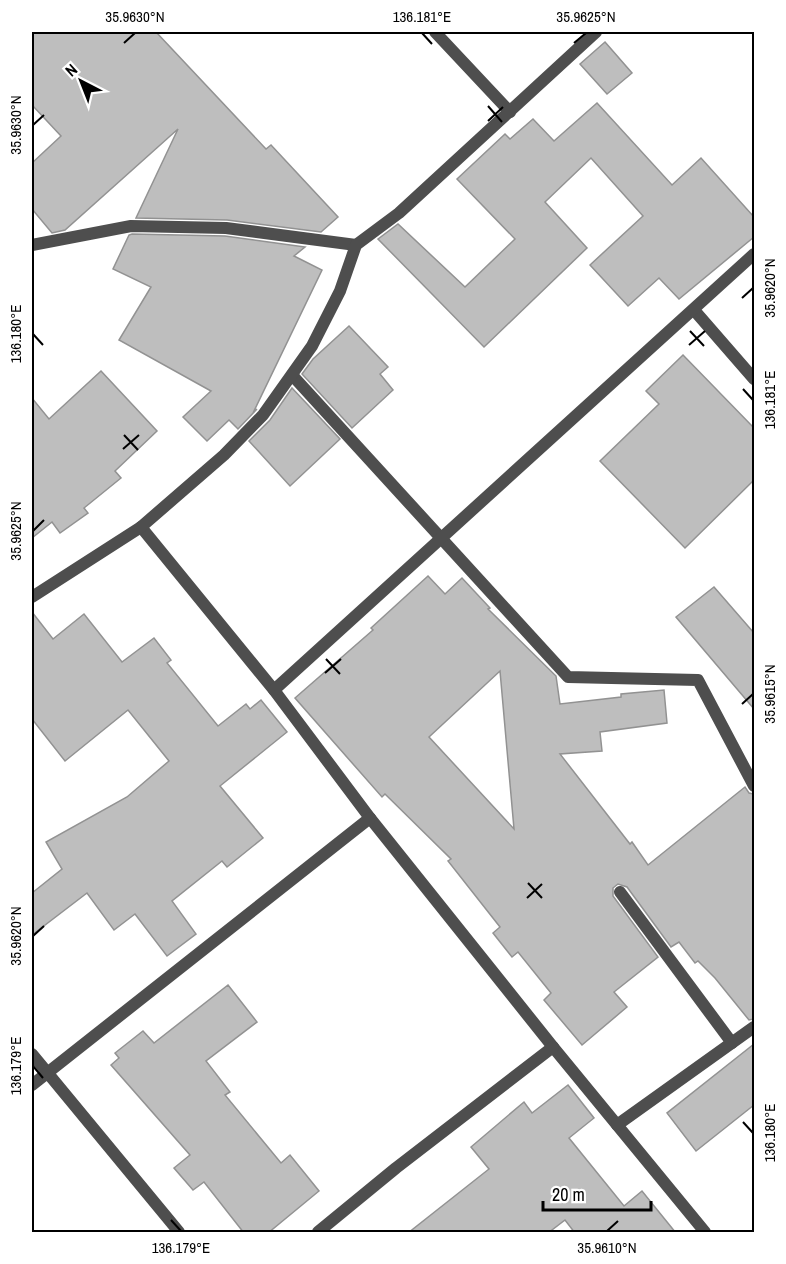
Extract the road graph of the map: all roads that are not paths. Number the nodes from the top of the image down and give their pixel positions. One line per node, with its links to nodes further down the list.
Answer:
1 (435, 32): 3 (street)
2 (596, 32): 3 (street)
3 (510, 112): 4 (street)
4 (356, 244): 5 (street); 8 (street)
5 (32, 245)
6 (754, 254): 7 (street)
7 (694, 310): 9 (street); 11 (street)
8 (292, 375): 10 (street); 11 (street)
9 (754, 379)
10 (141, 527): 12 (street); 13 (street)
11 (441, 538): 13 (street); 14 (street)
12 (32, 597)
13 (274, 690): 15 (street)
14 (754, 786)
15 (370, 818): 19 (street); 21 (street)
16 (620, 892): 18 (street)
17 (754, 1027): 18 (street)
18 (732, 1043): 23 (street)
19 (553, 1047): 23 (street); 25 (street)
20 (32, 1054): 21 (street)
21 (46, 1074): 22 (street); 24 (street)
22 (32, 1085)
23 (617, 1125): 26 (street)
24 (178, 1233)
25 (318, 1233)
26 (705, 1233)

